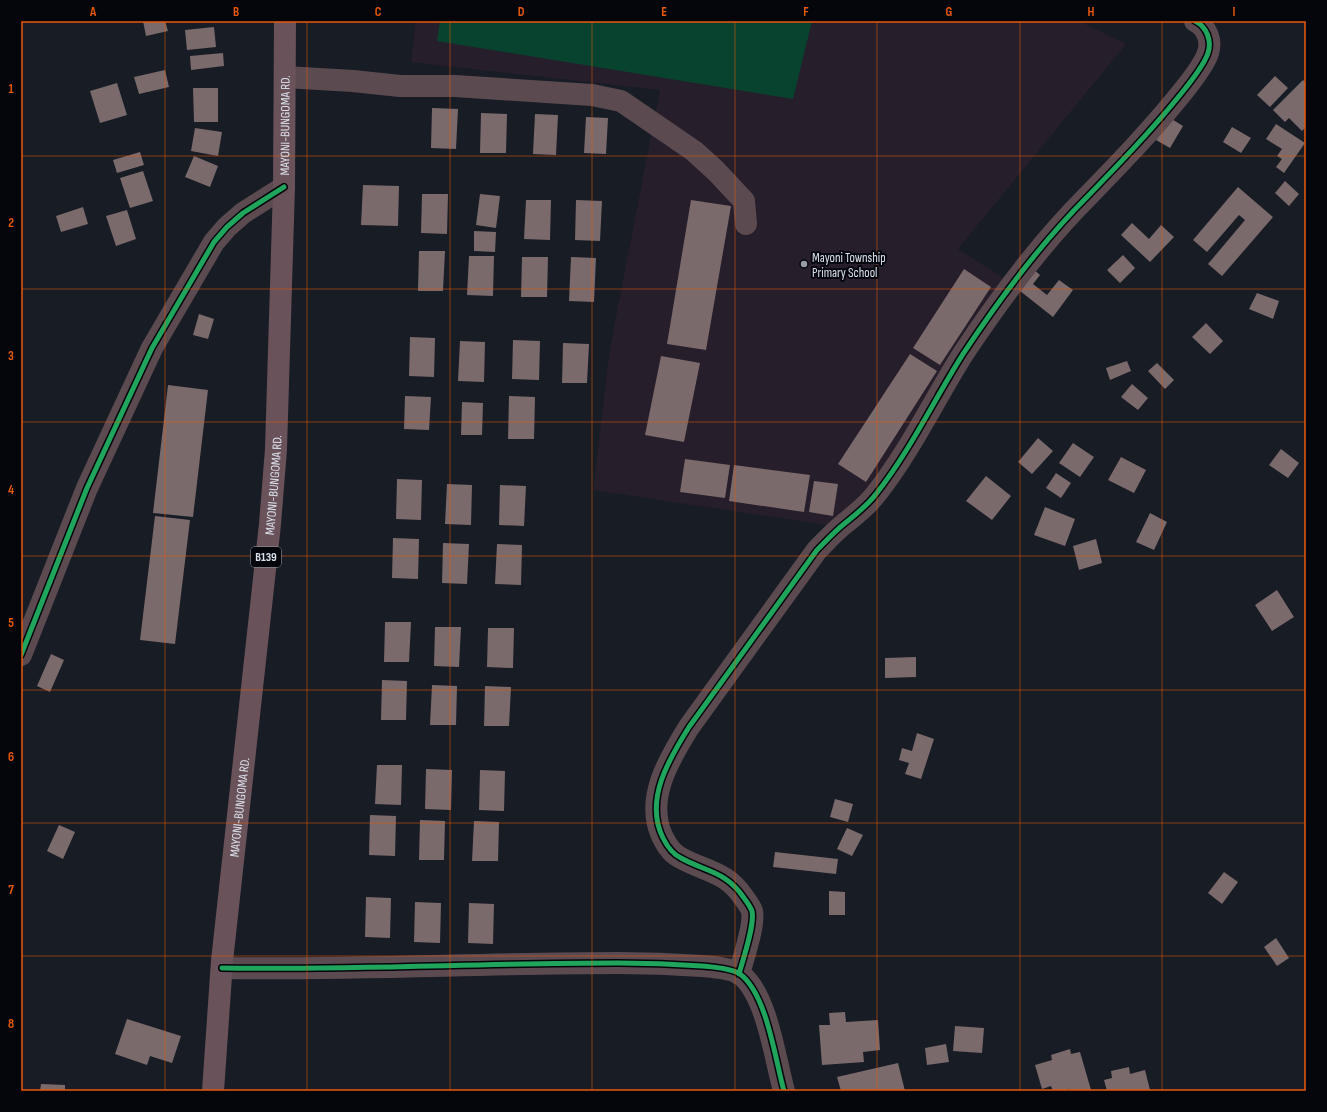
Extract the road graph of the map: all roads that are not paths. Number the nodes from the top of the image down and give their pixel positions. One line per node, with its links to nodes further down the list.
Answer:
1 (285, 21): 3 (main road, MAYONI-BUNGOMA RD. / B139)
2 (1195, 21): 8 (street)
3 (285, 77): 4 (main road, MAYONI-BUNGOMA RD. / B139); 5 (street)
4 (284, 187): 6 (street); 7 (main road, MAYONI-BUNGOMA RD. / B139)
5 (746, 224)
6 (21, 655)
7 (222, 968): 8 (street); 9 (main road, MAYONI-BUNGOMA RD. / B139)
8 (739, 974): 10 (street)
9 (213, 1091)
10 (784, 1091)

